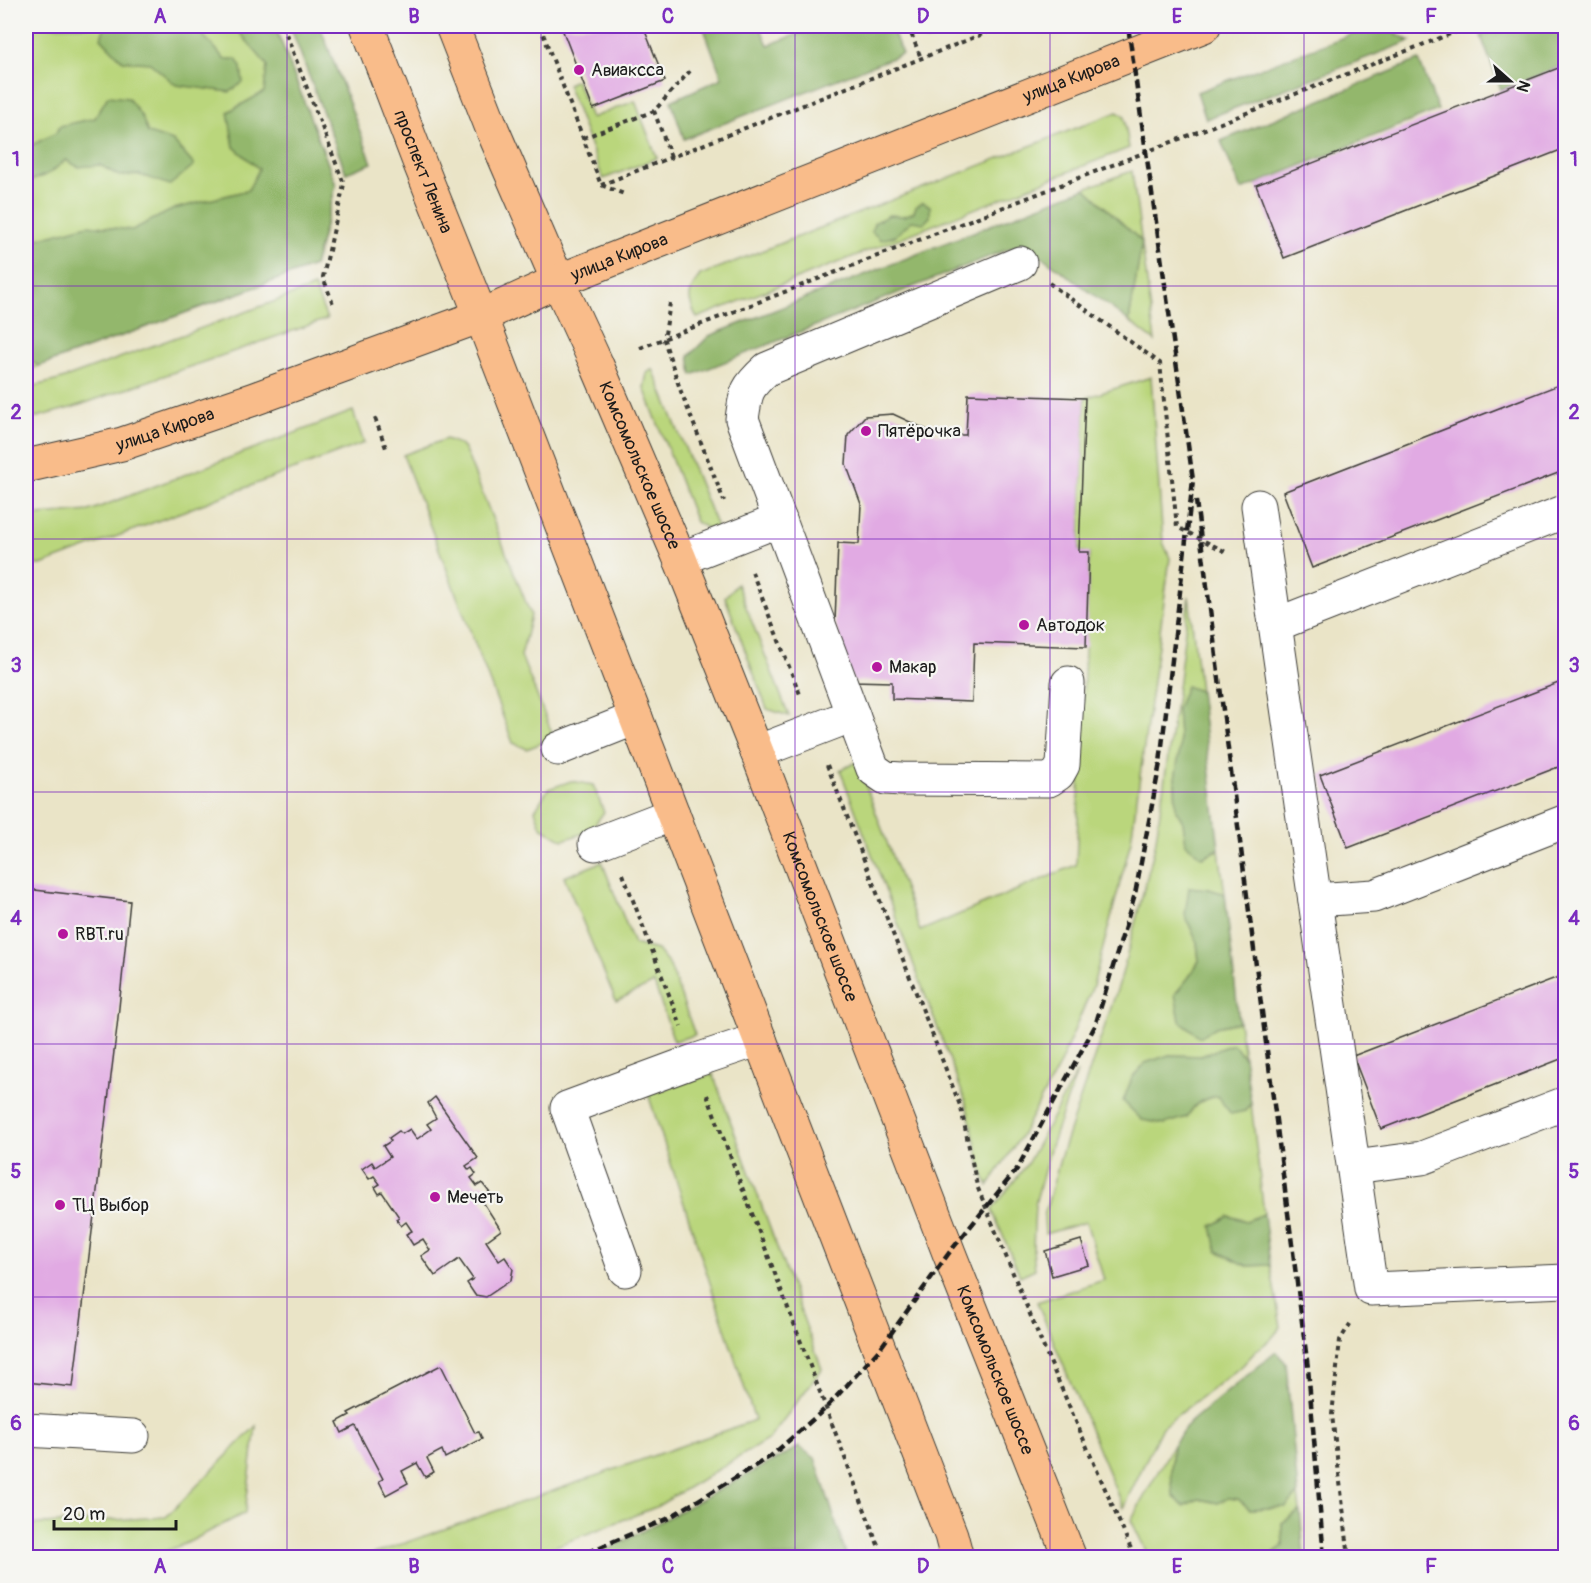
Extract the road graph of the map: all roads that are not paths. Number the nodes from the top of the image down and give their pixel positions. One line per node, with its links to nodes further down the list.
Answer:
1 (367, 26): 6 (main road, проспект Ленина)
2 (452, 26): 5 (main road)
3 (1204, 26): 5 (main road, улица Кирова)
4 (1020, 263): 10 (lane)
5 (558, 281): 6 (main road, улица Кирова); 11 (main road, Комсомольское шоссе)
6 (481, 316): 7 (main road, улица Кирова); 15 (main road)
7 (26, 466)
8 (1258, 506): 12 (lane)
9 (1566, 511): 12 (lane)
10 (780, 520): 11 (lane); 14 (lane)
11 (680, 560): 17 (main road, Комсомольское шоссе)
12 (1275, 626): 21 (lane)
13 (1068, 683): 14 (lane)
14 (853, 716): 17 (lane)
15 (636, 718): 16 (lane); 18 (main road)
16 (558, 748)
17 (757, 752): 30 (main road, Комсомольское шоссе)
18 (673, 814): 20 (lane); 22 (main road)
19 (1566, 821): 21 (lane)
20 (603, 842)
21 (1315, 900): 24 (lane)
22 (760, 1039): 25 (lane); 29 (main road)
23 (1566, 1102): 24 (lane)
24 (1354, 1167): 26 (lane)
25 (625, 1270)
26 (1566, 1281)
27 (26, 1430): 28 (lane)
28 (133, 1436)
29 (957, 1557)
30 (1070, 1557)

